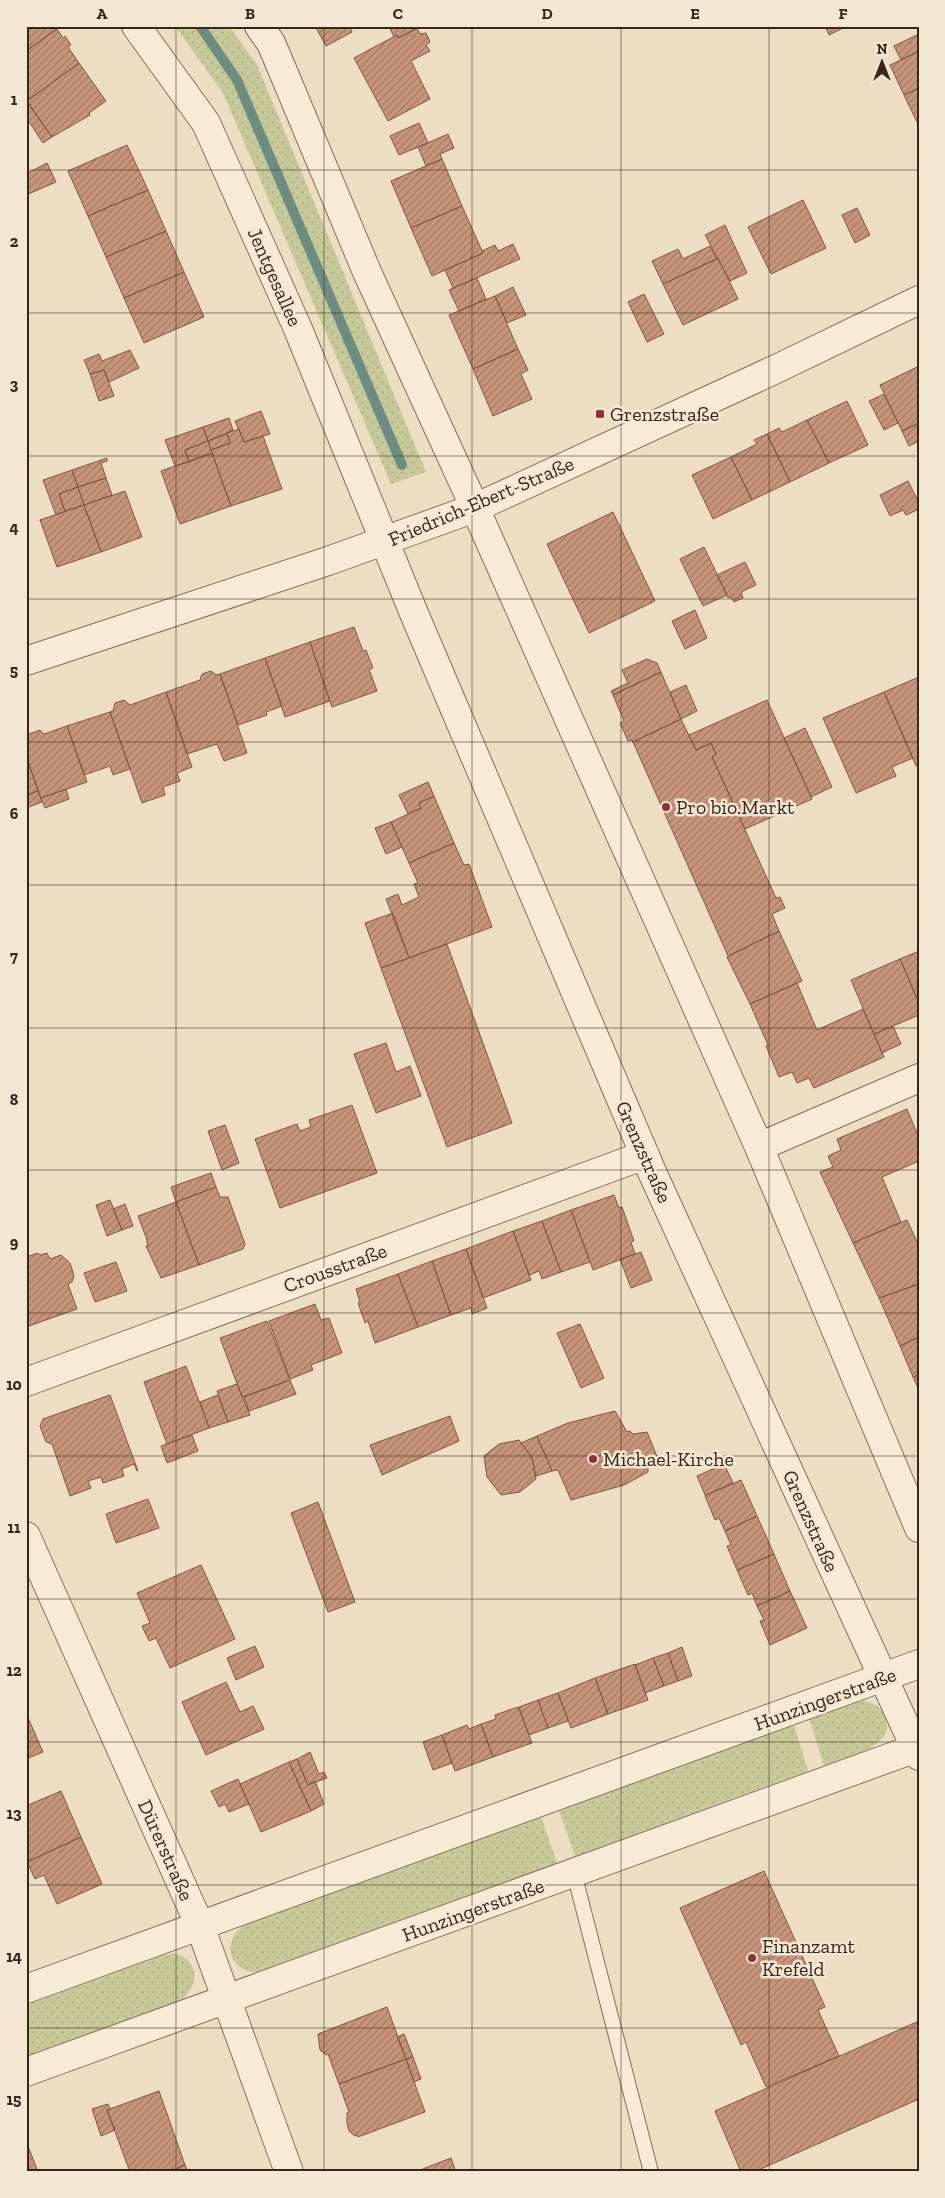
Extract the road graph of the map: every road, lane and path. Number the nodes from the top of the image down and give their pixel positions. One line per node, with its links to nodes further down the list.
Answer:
1 (136, 26): 5 (street, Jentgesallee)
2 (259, 26): 4 (street)
3 (919, 300): 4 (street, Friedrich-Ebert-Straße)
4 (475, 508): 5 (street, Friedrich-Ebert-Straße); 8 (street)
5 (385, 542): 6 (street, Friedrich-Ebert-Straße); 9 (street, Grenzstraße)
6 (26, 660)
7 (919, 1078): 8 (street)
8 (759, 1147): 11 (street)
9 (645, 1155): 10 (street, Crousstraße); 14 (street, Grenzstraße)
10 (26, 1382)
11 (919, 1528)
12 (26, 1536): 17 (street, Dürerstraße)
13 (919, 1664): 14 (street, Hunzingerstraße)
14 (882, 1678): 15 (street, Grenzstraße); 17 (street, Hunzingerstraße)
15 (918, 1751): 16 (street, Hunzingerstraße)
16 (574, 1873): 19 (street, Hunzingerstraße); 22 (lane)
17 (200, 1926): 18 (street, Hunzingerstraße); 19 (street, Dürerstraße)
18 (26, 1989)
19 (226, 1999): 20 (street, Hunzingerstraße); 21 (street, Dürerstraße)
20 (26, 2072)
21 (289, 2172)
22 (651, 2172)

